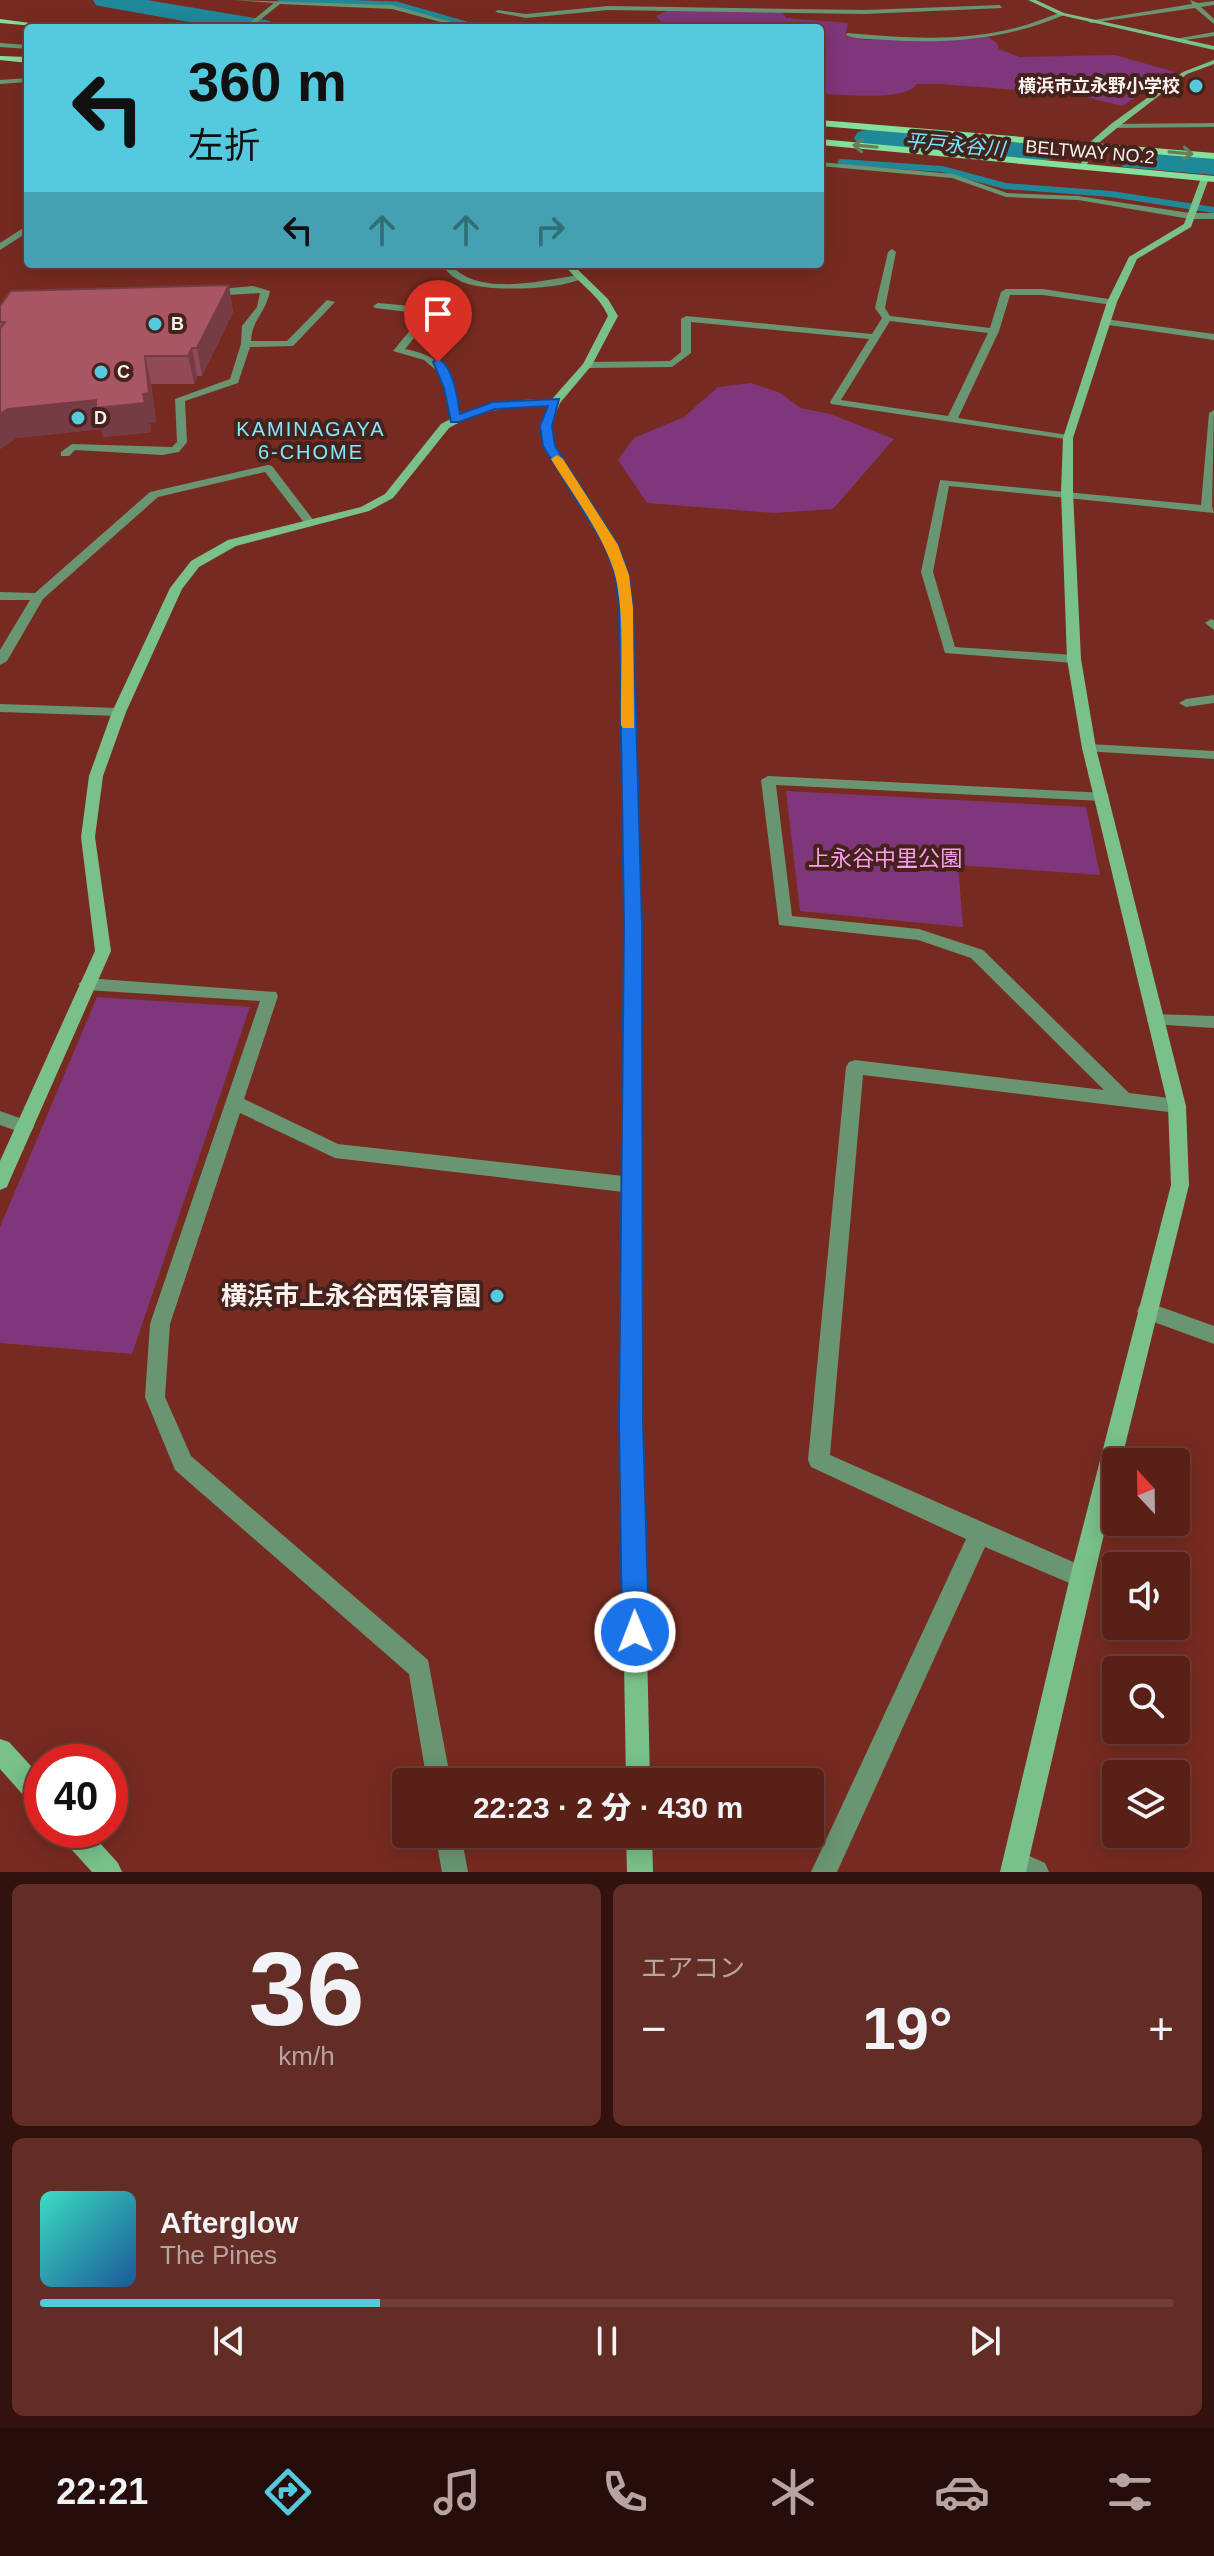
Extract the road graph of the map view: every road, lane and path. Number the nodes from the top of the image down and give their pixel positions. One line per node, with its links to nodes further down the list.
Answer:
1 (237, 0): 8 (street)
2 (729, 0): 13 (street)
3 (818, 0): 15 (street)
4 (877, 0): 17 (street)
5 (935, 0): 14 (street)
6 (1031, 0): 18 (street)
7 (1190, 0): 11 (street)
8 (278, 3): 9 (street); 23 (street)
9 (377, 3): 24 (street)
10 (1214, 3): 11 (street)
11 (1198, 4): 20 (street); 21 (street)
12 (1000, 7): 14 (street)
13 (725, 9): 15 (street); 16 (street)
14 (947, 9): 17 (street)
15 (812, 10): 17 (street)
16 (498, 12)
17 (864, 12)
18 (1062, 14): 20 (street); 26 (street)
19 (0, 21): 22 (main road)
20 (1091, 21): 27 (street)
21 (1214, 22)
22 (24, 24)
23 (252, 24)
24 (456, 24)
25 (1214, 34): 27 (street)
26 (848, 35)
27 (1178, 39): 30 (street)
28 (0, 45): 29 (street)
29 (24, 47)
30 (1214, 48)
31 (0, 58): 32 (main road)
32 (24, 60)
33 (1214, 62): 40 (street)
34 (0, 68): 35 (main road)
35 (24, 70)
36 (24, 80): 37 (street)
37 (0, 82)
38 (824, 123): 42 (main road, BELTWAY NO.2)
39 (1214, 125): 40 (street)
40 (1114, 126): 42 (street)
41 (824, 142): 45 (main road, BELTWAY NO.2, one-way to 41)
42 (1092, 145): 43 (main road, BELTWAY NO.2, one-way to 43); 45 (street)
43 (1214, 156)
44 (824, 164): 47 (street)
45 (1082, 167): 46 (main road, BELTWAY NO.2)
46 (1210, 178): 47 (street)
47 (1192, 212): 48 (street); 56 (street)
48 (1214, 216)
49 (24, 231): 50 (street)
50 (0, 247)
51 (892, 252): 58 (street)
52 (448, 268): 53 (street)
53 (573, 271): 64 (street)
54 (195, 295): 63 (street)
55 (330, 302): 63 (street)
56 (1112, 302): 59 (street); 60 (street)
57 (378, 306): 67 (street)
58 (887, 318): 60 (street); 61 (street)
59 (1105, 322): 62 (street); 69 (street)
60 (994, 331): 68 (street)
61 (873, 337): 64 (street); 68 (street)
62 (1214, 337)
63 (246, 344): 70 (street)
64 (587, 365): 65 (street)
65 (555, 402): 67 (street); 94 (street)
66 (1214, 413): 72 (street)
67 (455, 420): 73 (street)
68 (952, 420): 69 (street)
69 (1068, 438): 71 (street)
70 (65, 454)
71 (1067, 492): 72 (street); 76 (street); 76 (street)
72 (1210, 509)
73 (310, 523): 75 (street); 81 (street)
74 (0, 596): 75 (street)
75 (38, 597): 77 (street)
76 (1074, 659): 82 (street)
77 (0, 661)
78 (1214, 699): 79 (street)
79 (1186, 703)
80 (0, 708): 81 (street)
81 (119, 712): 85 (street)
82 (1089, 748): 83 (street); 84 (street)
83 (1214, 755)
84 (1102, 796): 86 (street); 88 (street)
85 (86, 984): 89 (street); 92 (street)
86 (1155, 1020): 87 (street); 90 (street)
87 (1214, 1022)
88 (1123, 1098): 90 (street); 97 (street)
89 (234, 1102): 94 (street); 100 (street)
90 (1177, 1106): 95 (street)
91 (0, 1118): 92 (street)
92 (25, 1127): 93 (street)
93 (0, 1182)
94 (632, 1185): 101 (street)
95 (1147, 1311): 96 (street); 98 (street)
96 (1214, 1335)
97 (980, 1534): 98 (street); 110 (street)
98 (1081, 1577): 106 (street)
99 (0, 1751): 102 (street)
100 (437, 1768)
101 (638, 1768)
102 (24, 1777)
103 (87, 1848): 107 (street)
104 (451, 1848): 108 (street)
105 (639, 1848): 109 (street)
106 (1022, 1869)
107 (109, 1872)
108 (455, 1872)
109 (640, 1872)
110 (824, 1872)

